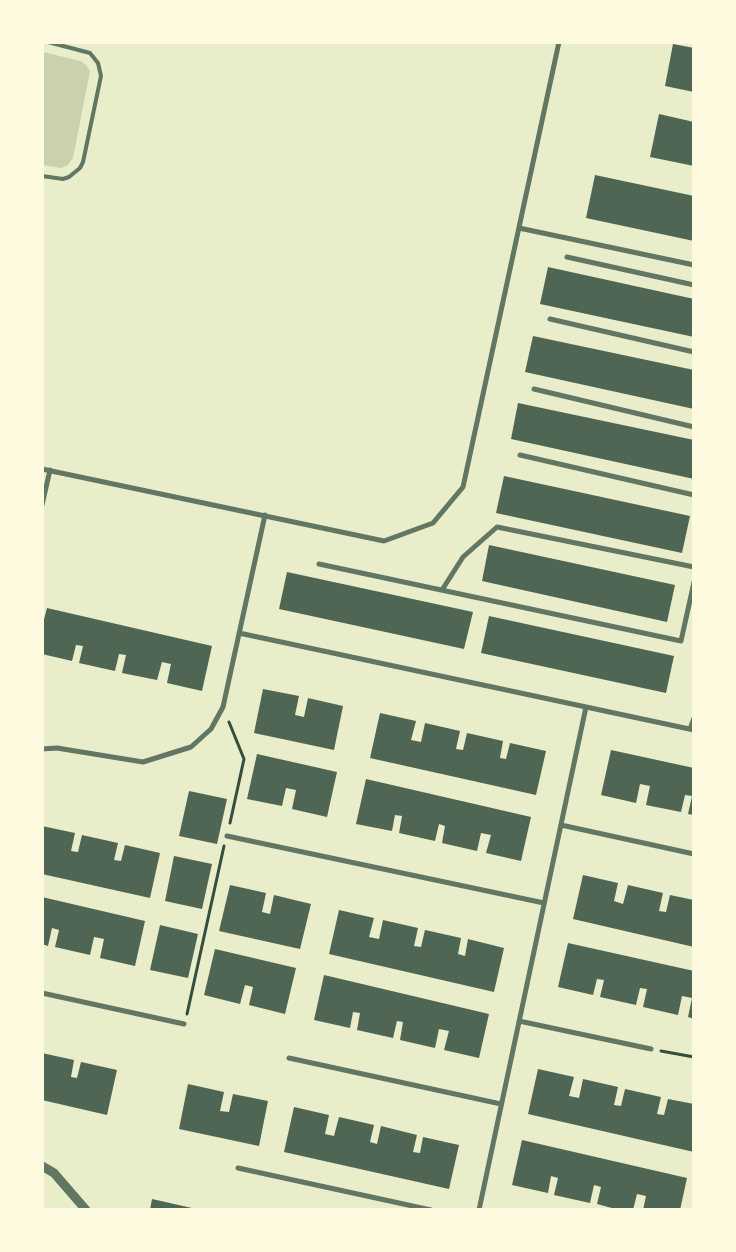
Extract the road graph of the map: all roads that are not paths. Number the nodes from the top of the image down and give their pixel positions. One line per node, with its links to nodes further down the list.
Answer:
1 (48, 42): 3 (lane)
2 (559, 42): 4 (street)
3 (42, 176)
4 (519, 228): 6 (street); 17 (street)
5 (566, 257): 7 (street)
6 (694, 265)
7 (694, 284)
8 (550, 319): 9 (street)
9 (694, 352)
10 (534, 389): 11 (street)
11 (694, 427)
12 (520, 455): 15 (street)
13 (42, 469): 14 (street)
14 (50, 470): 16 (street); 17 (street)
15 (694, 495)
16 (42, 505)
17 (264, 515): 22 (street)
18 (319, 564): 21 (street)
19 (694, 567): 21 (street)
20 (694, 582): 21 (street)
21 (442, 590)
22 (239, 633): 23 (street); 26 (street)
23 (586, 707): 25 (street); 27 (street)
24 (694, 718): 25 (street)
25 (692, 730)
26 (42, 749)
27 (561, 826): 29 (street); 30 (street)
28 (227, 836): 30 (street)
29 (694, 854)
30 (544, 904): 32 (street)
31 (42, 993): 33 (street)
32 (519, 1021): 34 (street); 36 (street)
33 (184, 1024)
34 (651, 1049)
35 (289, 1058): 36 (street)
36 (501, 1104): 41 (street)
37 (42, 1166): 39 (street)
38 (238, 1168): 40 (street)
39 (86, 1210)
40 (431, 1210)
41 (479, 1210)

